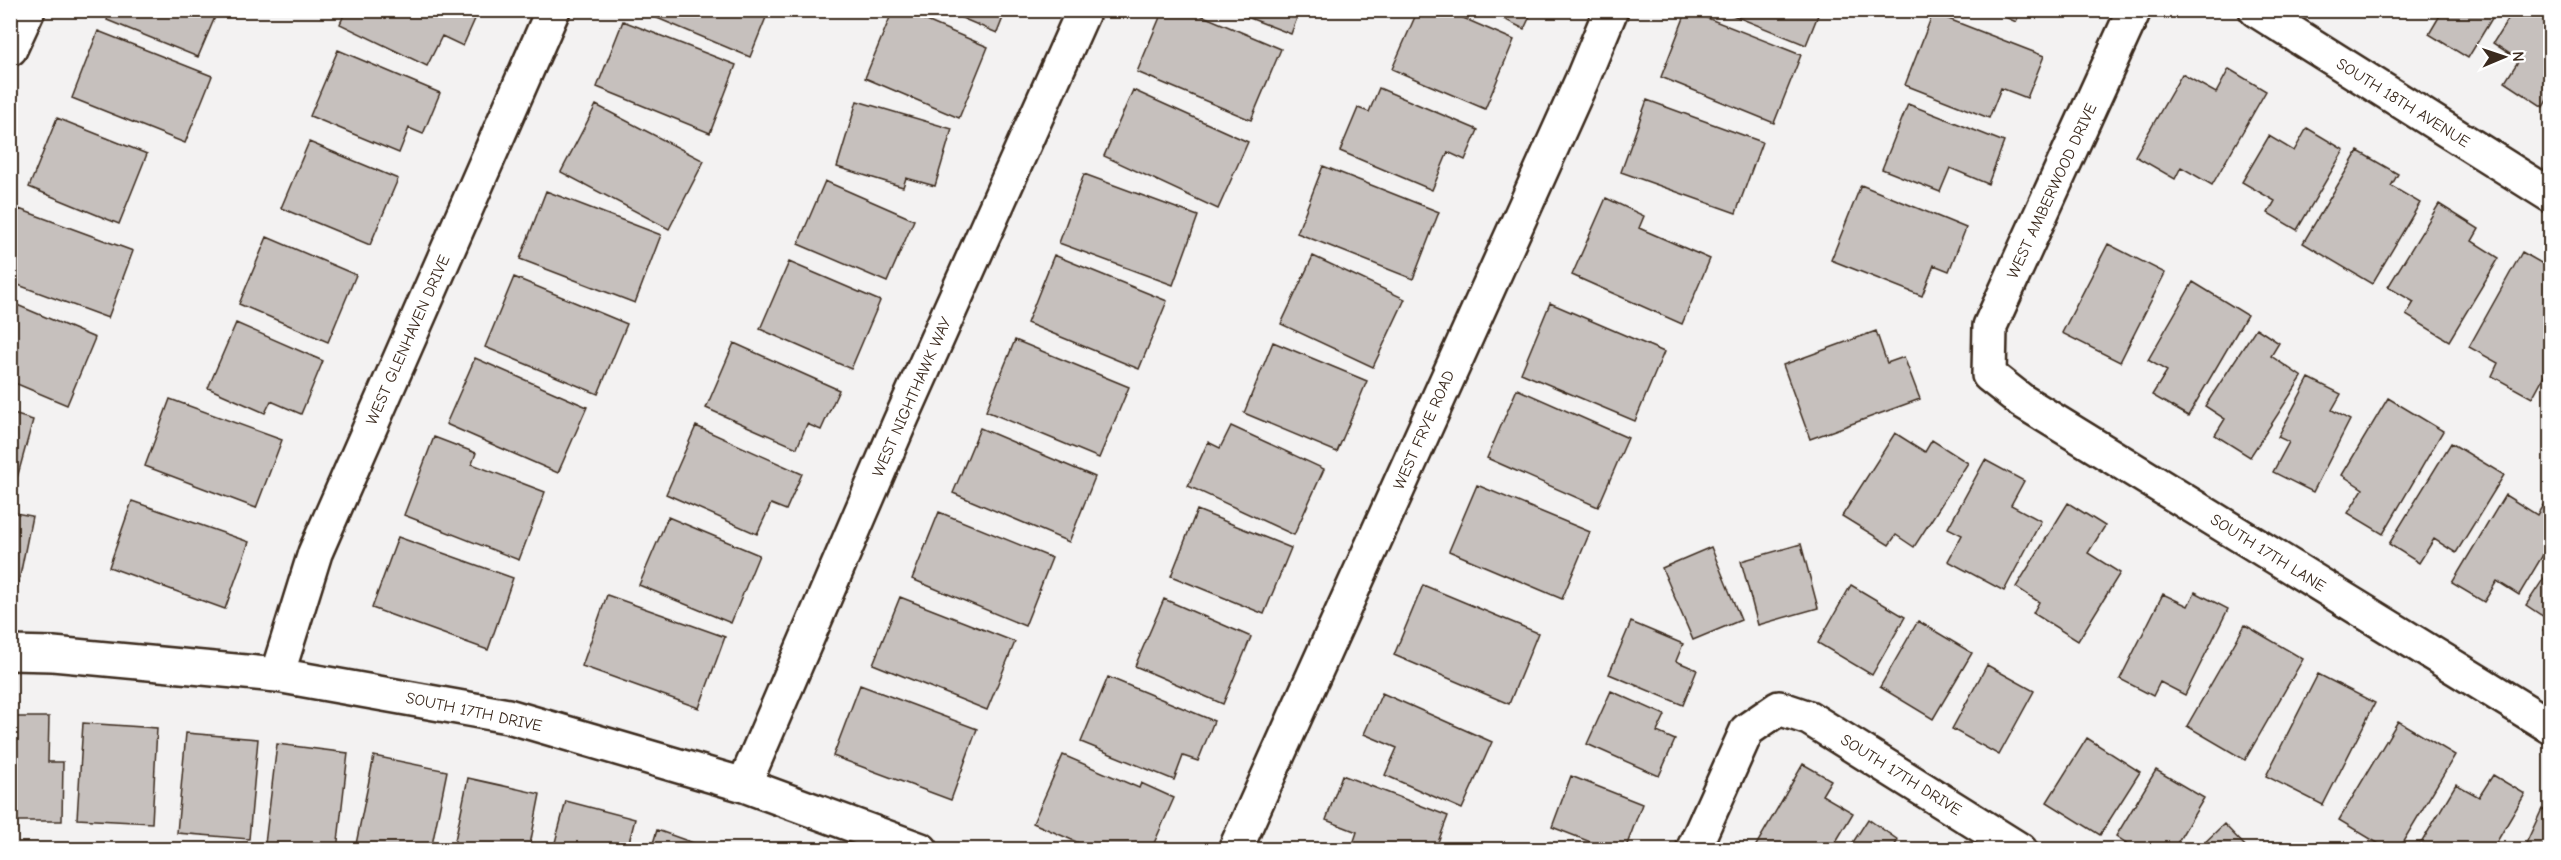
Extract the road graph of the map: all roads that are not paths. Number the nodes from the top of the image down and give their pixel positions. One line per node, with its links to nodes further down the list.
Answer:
1 (28, 10): 7 (street)
2 (553, 10): 11 (street, WEST GLENHAVEN DRIVE)
3 (1084, 10): 13 (street, WEST NIGHTHAWK WAY)
4 (1611, 10): 15 (street, WEST FRYE ROAD)
5 (2134, 10): 9 (street, WEST AMBERWOOD DRIVE)
6 (2256, 10): 8 (street, SOUTH 18TH AVENUE)
7 (10, 49)
8 (2550, 195)
9 (1989, 375): 12 (street, SOUTH 17TH LANE)
10 (10, 653): 11 (street, SOUTH 17TH DRIVE)
11 (277, 675): 13 (street, SOUTH 17TH DRIVE)
12 (2550, 726)
13 (744, 784): 14 (street, SOUTH 17TH DRIVE)
14 (910, 848)
15 (1235, 849)
16 (1693, 849): 17 (street, SOUTH 17TH DRIVE)
17 (2020, 849)

